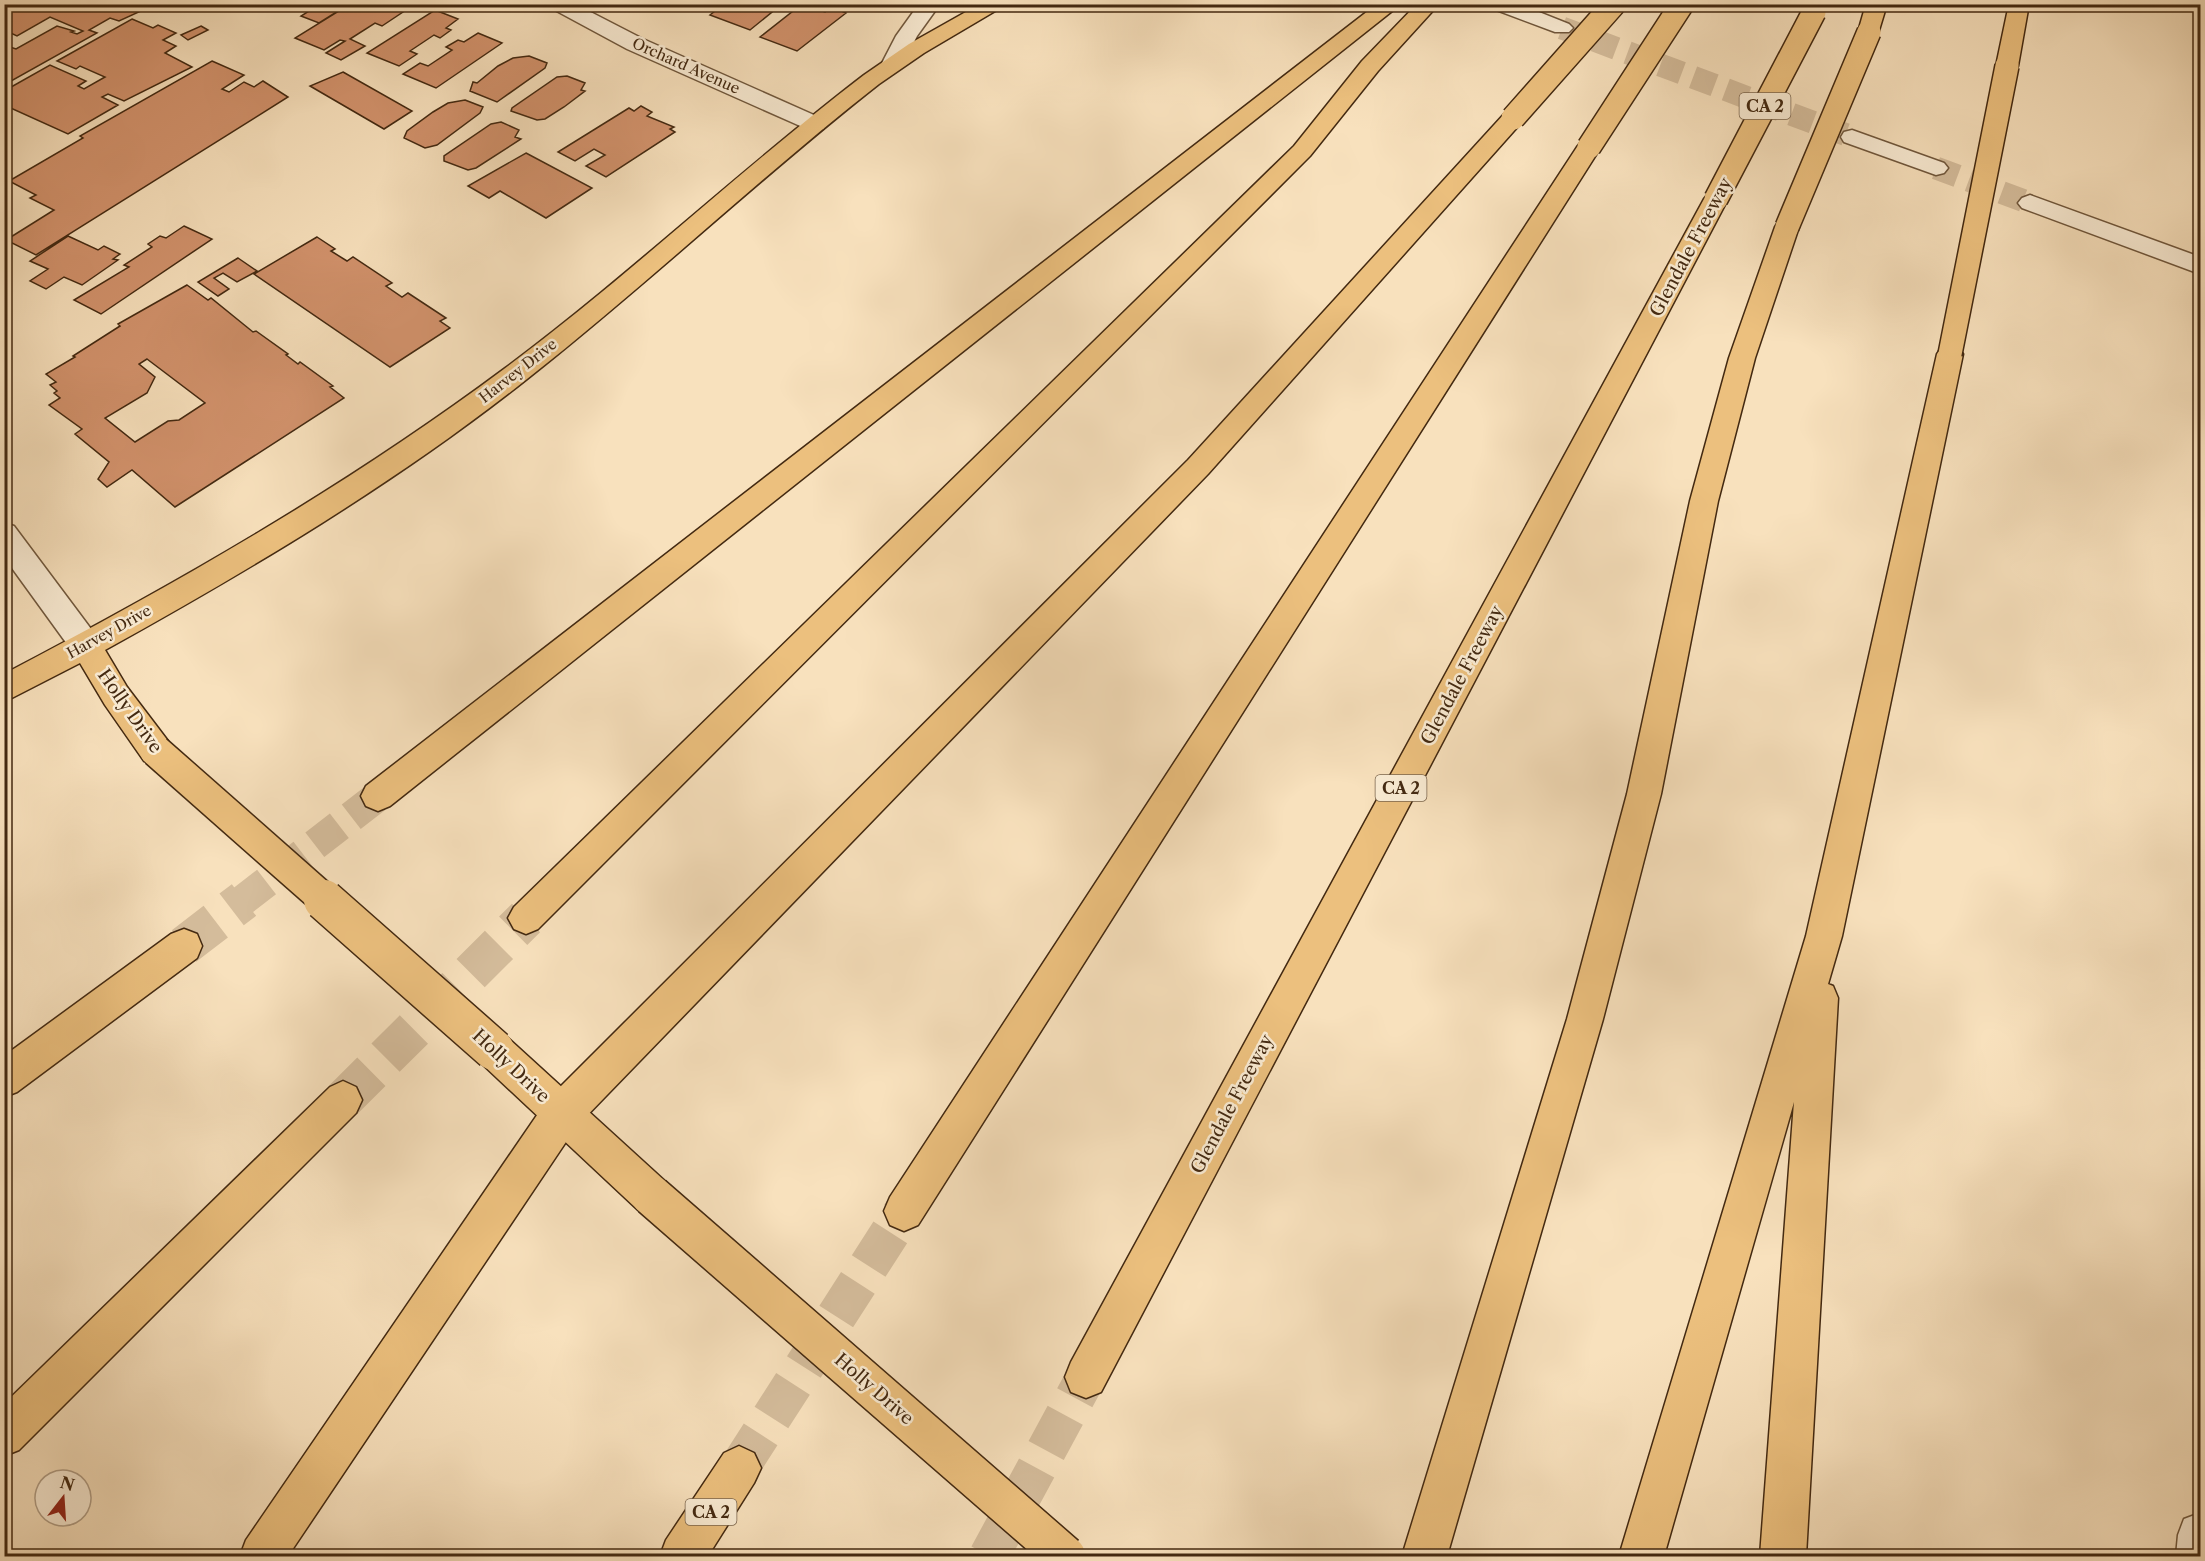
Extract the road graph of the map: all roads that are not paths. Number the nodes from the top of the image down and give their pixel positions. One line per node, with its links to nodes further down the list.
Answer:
1 (558, 4): 14 (street, Orchard Avenue)
2 (930, 4): 13 (street)
3 (997, 4): 13 (main road, Harvey Drive)
4 (1391, 4): 22 (main road)
5 (1429, 4): 23 (main road)
6 (1498, 4): 12 (street)
7 (1614, 4): 28 (main road, bridge)
8 (1682, 4): 29 (main road, bridge)
9 (1877, 4): 37 (main road, bridge)
10 (2019, 4): 24 (main road, bridge)
11 (1816, 8): 30 (main road, Glendale Freeway / CA 2, bridge)
12 (1562, 28)
13 (893, 63): 14 (main road, Harvey Drive)
14 (815, 124): 20 (main road, Harvey Drive)
15 (1852, 137): 16 (street)
16 (1936, 168)
17 (2030, 203): 18 (street)
18 (2200, 266)
19 (4, 534): 20 (street, Holly Drive)
20 (86, 646): 21 (main road, Harvey Drive); 28 (main road, Holly Drive, bridge)
21 (4, 689)
22 (378, 796)
23 (526, 918)
24 (1824, 936): 38 (main road); 39 (main road)
25 (184, 946): 26 (main road)
26 (4, 1079)
27 (343, 1100): 31 (main road)
28 (561, 1113): 34 (main road); 36 (main road, Holly Drive, bridge)
29 (904, 1211)
30 (1086, 1377)
31 (4, 1435)
32 (739, 1468): 35 (main road, CA 2)
33 (2200, 1535): 40 (street)
34 (262, 1557)
35 (682, 1557)
36 (1065, 1557)
37 (1424, 1557)
38 (1641, 1557)
39 (1783, 1557)
40 (2198, 1557)

